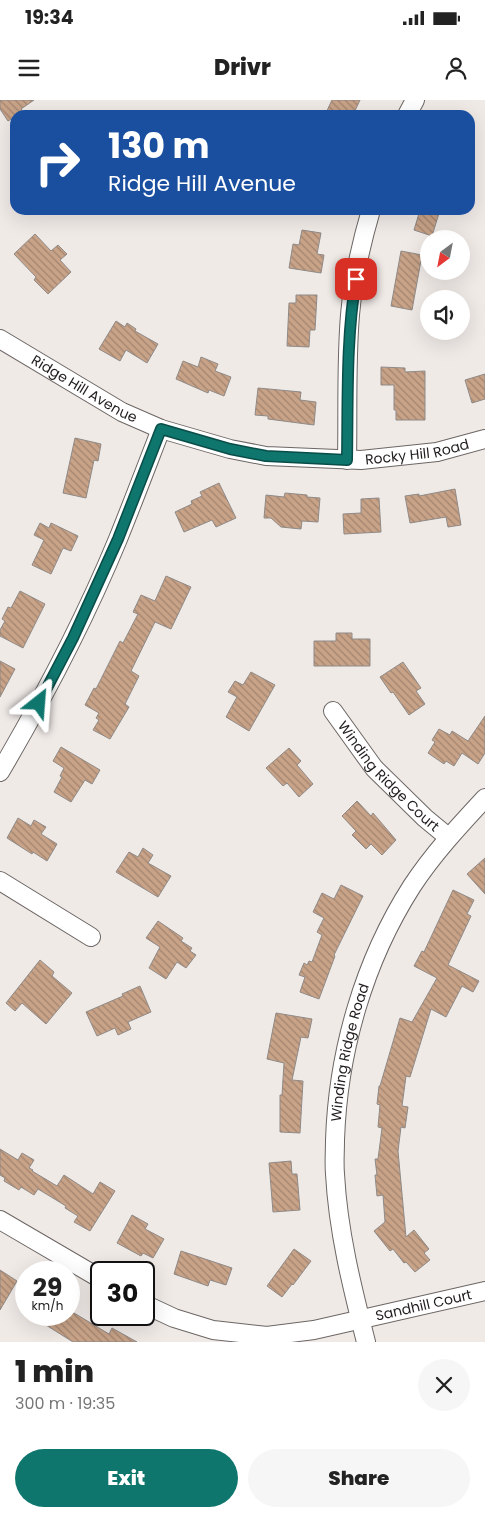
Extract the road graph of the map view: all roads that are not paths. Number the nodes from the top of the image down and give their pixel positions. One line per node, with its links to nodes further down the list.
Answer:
1 (370, 215): 5 (street)
2 (0, 339): 3 (street, Ridge Hill Avenue)
3 (161, 429): 5 (street, Ridge Hill Avenue); 7 (street)
4 (485, 438): 5 (street, Rocky Hill Road)
5 (347, 460)
6 (333, 711): 9 (street, Winding Ridge Court)
7 (0, 772)
8 (485, 798): 9 (street, Winding Ridge Road)
9 (448, 837): 16 (street, Winding Ridge Road)
10 (0, 881): 11 (street)
11 (91, 937)
12 (0, 1220): 13 (street)
13 (90, 1273)
14 (485, 1291): 16 (street, Sandhill Court)
15 (155, 1309): 16 (street, Sandhill Court)
16 (360, 1319): 17 (street, Winding Ridge Road)
17 (366, 1342)

